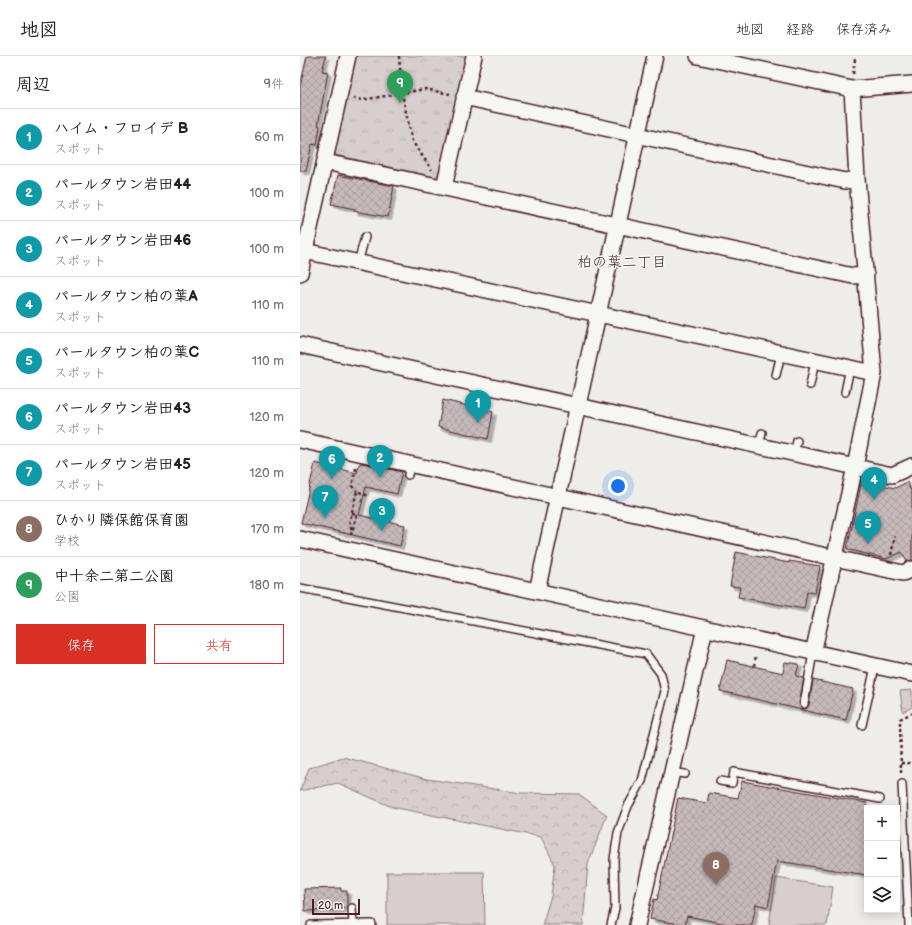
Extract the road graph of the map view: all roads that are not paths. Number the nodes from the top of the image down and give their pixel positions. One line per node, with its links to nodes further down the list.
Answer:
1 (348, 56): 9 (street)
2 (474, 56): 7 (street)
3 (655, 56): 8 (street)
4 (698, 56): 6 (street)
5 (912, 84): 6 (street)
6 (852, 89): 10 (street)
7 (459, 96): 8 (street); 11 (street)
8 (638, 136): 10 (street); 12 (street)
9 (325, 162): 11 (street); 14 (street)
10 (857, 180): 17 (street)
11 (444, 187): 12 (street)
12 (618, 226): 17 (street); 18 (street)
13 (364, 237): 15 (lane)
14 (304, 251): 15 (street); 16 (street)
15 (358, 263): 18 (street)
16 (300, 273)
17 (866, 275): 23 (street)
18 (598, 316): 20 (street); 27 (street)
19 (300, 345): 27 (street)
20 (781, 354): 21 (street); 24 (lane)
21 (815, 361): 22 (street); 25 (lane)
22 (850, 368): 23 (street); 26 (lane)
23 (874, 374): 30 (street)
24 (776, 375)
25 (810, 385)
26 (846, 392)
27 (578, 406): 30 (street); 31 (street)
28 (300, 440): 31 (street)
29 (912, 466): 30 (street)
30 (855, 467): 33 (street)
31 (558, 497): 33 (street); 36 (street)
32 (300, 539): 36 (street)
33 (835, 558): 34 (street); 38 (street)
34 (912, 569)
35 (300, 588): 50 (lane)
36 (537, 591): 37 (street)
37 (705, 628): 38 (street); 51 (street)
38 (813, 653): 39 (street); 41 (lane)
39 (875, 667): 40 (street); 42 (lane)
40 (912, 674)
41 (804, 704)
42 (862, 725)
43 (720, 781): 45 (lane)
44 (902, 784): 52 (lane)
45 (880, 800)
46 (352, 908): 47 (lane)
47 (353, 924): 48 (lane); 49 (lane)
48 (372, 924)
49 (311, 925)
50 (611, 925)
51 (637, 925)
52 (909, 925)

